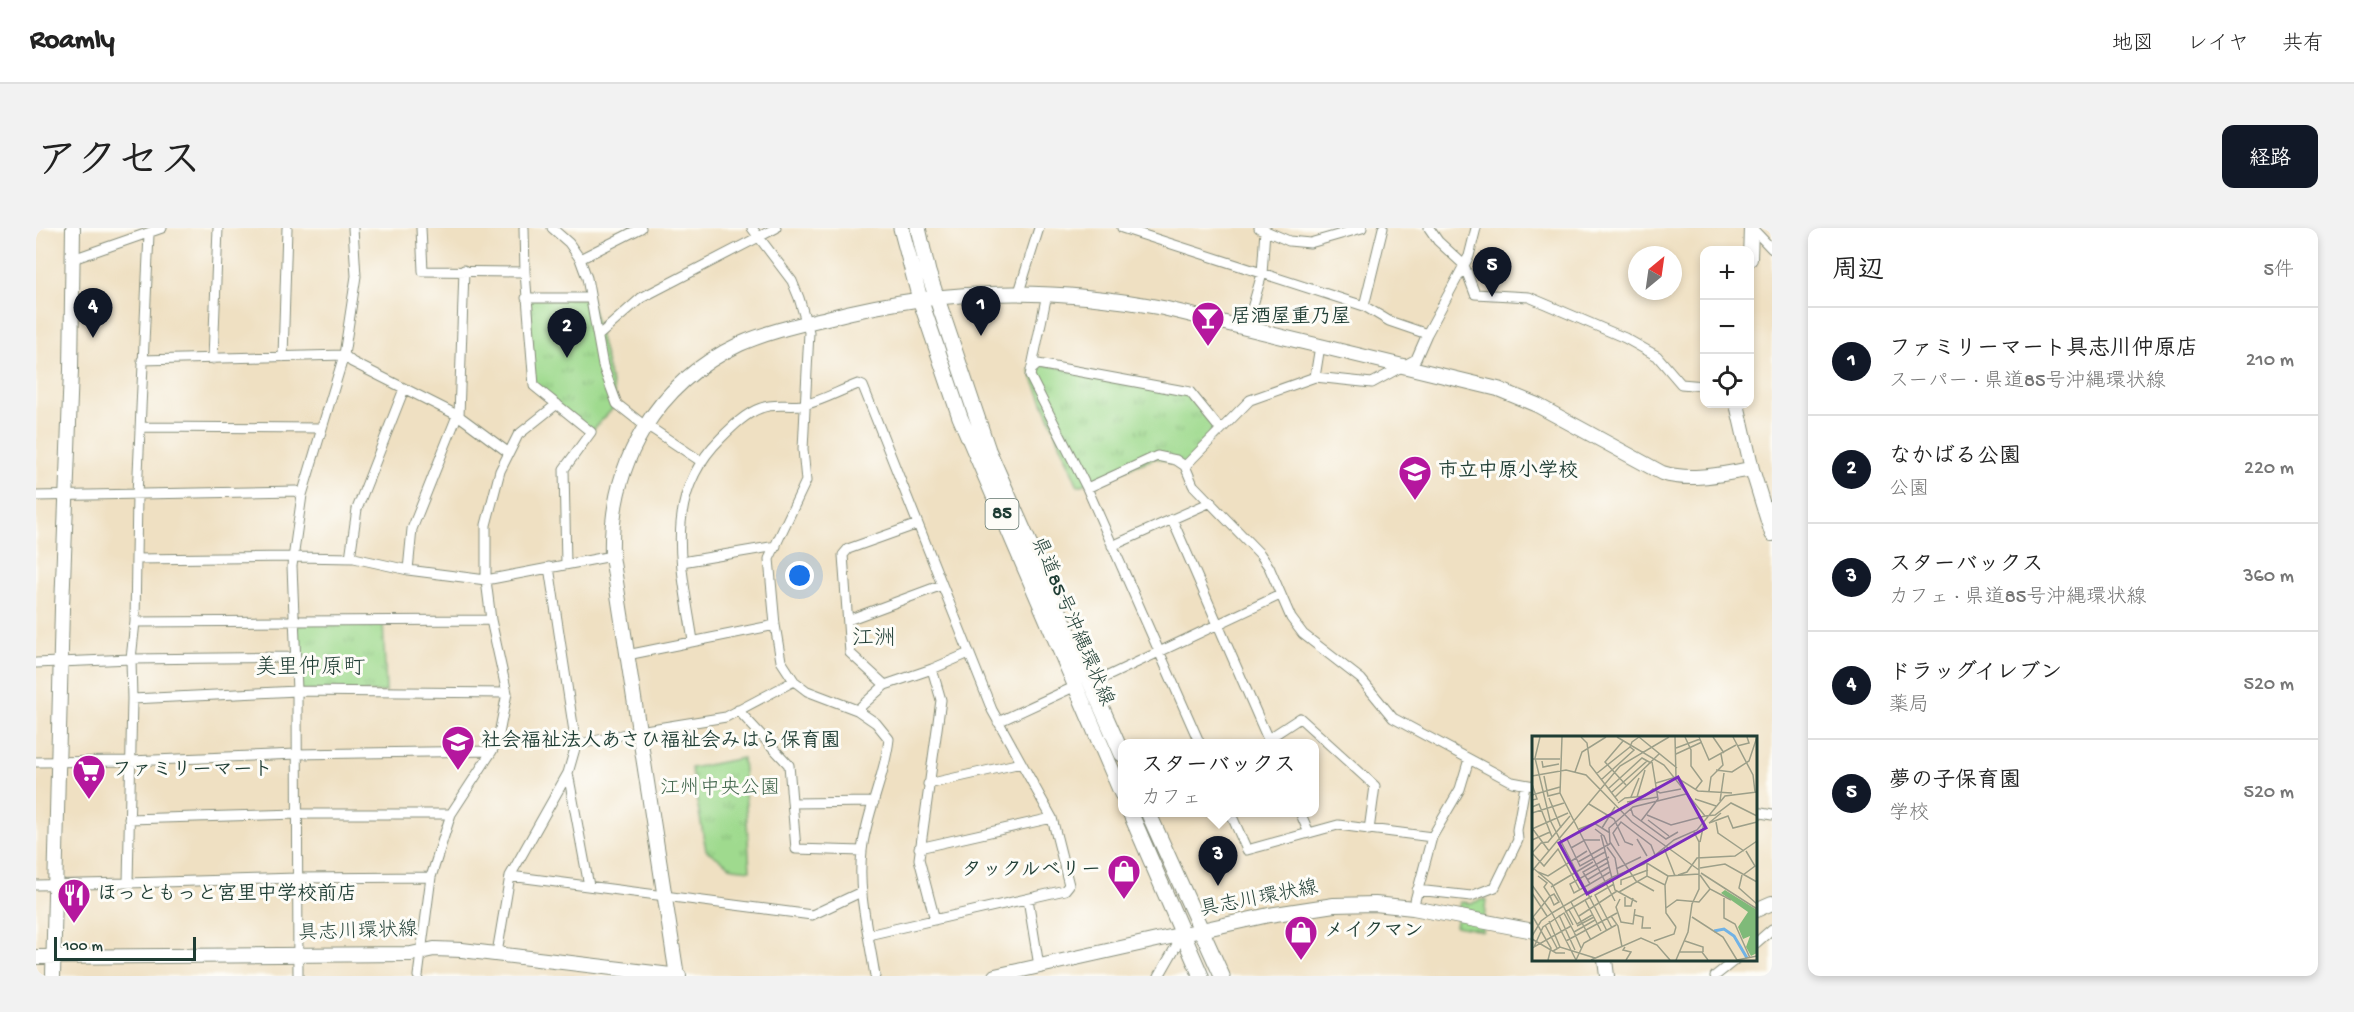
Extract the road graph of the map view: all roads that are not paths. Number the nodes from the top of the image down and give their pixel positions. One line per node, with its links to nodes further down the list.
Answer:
1 (73, 228): 26 (street)
2 (162, 228): 22 (street)
3 (218, 228): 46 (street)
4 (287, 228): 45 (street)
5 (353, 228): 44 (street)
6 (421, 228): 29 (street)
7 (524, 228): 30 (street)
8 (552, 228): 27 (street)
9 (641, 228): 27 (street)
10 (752, 228): 23 (street)
11 (776, 228): 23 (street)
12 (902, 228): 37 (main road, 県道85号沖縄環状線 / 85)
13 (918, 228): 34 (main road, 県道85号沖縄環状線 / 85)
14 (1040, 228): 32 (street)
15 (1122, 228): 31 (street)
16 (1362, 228): 21 (street)
17 (1383, 228): 38 (street)
18 (1429, 228): 28 (street)
19 (1476, 228): 28 (street)
20 (1752, 228): 24 (street); 25 (street)
21 (1262, 229): 31 (street)
22 (149, 234): 26 (street); 47 (street)
23 (758, 237): 39 (street); 42 (street)
24 (1750, 246)
25 (1772, 249)
26 (73, 259): 69 (street)
27 (580, 259): 36 (street)
28 (1464, 265): 41 (street); 51 (street)
29 (464, 270): 30 (street); 56 (street)
30 (525, 272): 35 (street)
31 (1262, 274): 38 (street); 40 (street)
32 (1019, 292): 33 (street); 34 (street)
33 (1047, 294): 40 (street); 49 (street)
34 (937, 297): 37 (street); 105 (main road, 県道85号沖縄環状線 / 85)
35 (526, 298): 36 (street); 53 (street)
36 (590, 298): 42 (street)
37 (920, 299): 39 (street); 105 (main road, 県道85号沖縄環状線 / 85)
38 (1364, 306): 41 (street)
39 (807, 323): 54 (street); 57 (street)
40 (1246, 329): 43 (street)
41 (1427, 334): 48 (street)
42 (598, 336): 57 (street)
43 (1320, 346): 48 (street); 50 (street)
44 (344, 355): 45 (street); 52 (street); 59 (street)
45 (283, 357): 46 (street)
46 (213, 359): 47 (street)
47 (142, 360): 58 (street)
48 (1402, 365): 50 (street); 64 (street)
49 (1031, 370): 60 (street); 65 (street)
50 (1316, 377): 60 (street)
51 (1700, 386)
52 (404, 389): 56 (street); 79 (street)
53 (557, 404): 61 (street); 82 (street)
54 (806, 405): 62 (street); 73 (street); 75 (street)
55 (1738, 408): 64 (street)
56 (458, 416): 61 (street); 84 (street)
57 (645, 426): 62 (street); 77 (street)
58 (140, 427): 59 (street); 66 (street)
59 (322, 428): 67 (street)
60 (1220, 429): 63 (street)
61 (509, 453): 85 (street)
62 (702, 462): 81 (street)
63 (1185, 466): 65 (street); 71 (street)
64 (1752, 469): 70 (street)
65 (1088, 488): 76 (street)
66 (137, 495): 67 (street); 69 (street); 80 (street)
67 (302, 495): 78 (street)
68 (36, 496): 69 (street)
69 (66, 496): 101 (street)
70 (1767, 499): 74 (street)
71 (1211, 502): 72 (street); 87 (street)
72 (1172, 519): 76 (street); 92 (street)
73 (918, 524): 86 (street); 89 (street)
74 (1772, 534)
75 (776, 546): 81 (street); 93 (street)
76 (1112, 546): 95 (street)
77 (612, 556): 82 (street); 97 (street)
78 (294, 557): 79 (street); 80 (street); 91 (street)
79 (350, 558): 84 (street)
80 (136, 559): 90 (street)
81 (681, 562): 94 (street)
82 (566, 564): 83 (street)
83 (549, 567): 85 (street); 116 (street)
84 (408, 570): 85 (street)
85 (486, 580): 88 (street)
86 (942, 585): 89 (street); 96 (street)
87 (1280, 595): 92 (street); 120 (street)
88 (491, 620): 91 (street); 107 (street)
89 (848, 620): 104 (street)
90 (135, 622): 91 (street); 99 (street)
91 (296, 622): 98 (street)
92 (1217, 623): 95 (street); 114 (street)
93 (775, 625): 94 (street); 103 (street)
94 (693, 641): 97 (street)
95 (1160, 651): 105 (street); 113 (street)
96 (969, 652): 102 (street); 111 (street)
97 (627, 655): 112 (street)
98 (296, 657): 99 (street); 106 (street)
99 (131, 659): 101 (street); 108 (street)
100 (36, 663): 101 (street)
101 (61, 663): 121 (street)
102 (932, 669): 104 (street); 127 (street)
103 (794, 681): 109 (street); 110 (street)
104 (885, 685): 110 (street)
105 (1083, 685): 111 (street); 117 (main road, 県道85号沖縄環状線 / 85); 126 (main road, 県道85号沖縄環状線 / 85)
106 (297, 691): 107 (street); 108 (street); 119 (street)
107 (507, 693): 118 (street)
108 (132, 699): 122 (street)
109 (738, 710): 112 (street); 130 (street)
110 (857, 711): 129 (street)
111 (998, 722): 124 (street)
112 (639, 731): 116 (street); 155 (street)
113 (1198, 739)
114 (1268, 739)
115 (1272, 739): 141 (street)
116 (576, 745): 125 (street)
117 (1118, 747)
118 (492, 751): 119 (street); 133 (street)
119 (297, 754): 122 (street); 132 (street)
120 (1469, 759): 128 (street); 143 (street)
121 (58, 761): 122 (street); 123 (street); 150 (street)
122 (130, 761): 140 (street)
123 (36, 762)
124 (1021, 763): 127 (street); 139 (street)
125 (568, 773): 146 (street); 152 (street)
126 (1118, 783)
127 (928, 784): 144 (street)
128 (1529, 786): 153 (street)
129 (874, 802): 130 (street); 145 (street)
130 (793, 803): 145 (street)
131 (1757, 812): 134 (street)
132 (297, 814): 133 (street); 140 (street); 148 (street)
133 (451, 814): 147 (street)
134 (1772, 815)
135 (1132, 817): 165 (main road)
136 (1150, 817): 163 (main road)
137 (1232, 817): 142 (street)
138 (1302, 817): 142 (street)
139 (1052, 818): 144 (street); 156 (street)
140 (129, 819): 149 (street)
141 (1369, 830): 142 (street); 143 (street)
142 (1309, 833)
143 (1432, 837): 153 (street)
144 (919, 848): 160 (street)
145 (862, 851): 154 (street)
146 (510, 876): 152 (street); 168 (street)
147 (431, 877): 148 (street); 167 (street)
148 (297, 878): 149 (street); 169 (street)
149 (128, 883): 150 (street)
150 (55, 884): 151 (street); 171 (street)
151 (36, 885)
152 (589, 886): 155 (street)
153 (1417, 890): 158 (street)
154 (861, 892): 155 (street); 164 (street)
155 (664, 897): 178 (street)
156 (1028, 899): 160 (street); 174 (street)
157 (1772, 903): 159 (street)
158 (1413, 908): 162 (street, 具志川環状線); 163 (street, 具志川環状線)
159 (1757, 909)
160 (935, 920): 164 (street)
161 (1772, 929): 166 (street)
162 (1532, 930)
163 (1201, 931): 165 (street, 具志川環状線); 183 (main road)
164 (868, 934): 179 (street)
165 (1183, 934): 174 (street, 具志川環状線); 181 (street); 182 (main road)
166 (1757, 941)
167 (421, 951): 168 (street, 具志川環状線); 169 (street, 具志川環状線); 177 (street)
168 (497, 953): 178 (street, 具志川環状線)
169 (297, 954): 171 (street, 具志川環状線); 176 (street)
170 (36, 957): 171 (street, 具志川環状線)
171 (54, 957): 175 (street)
172 (1605, 961): 184 (street)
173 (1734, 961): 185 (street)
174 (1039, 966): 180 (street, 具志川環状線)
175 (53, 976)
176 (298, 976)
177 (418, 976)
178 (678, 976)
179 (874, 976)
180 (995, 976)
181 (1159, 976)
182 (1201, 976)
183 (1222, 976)
184 (1607, 976)
185 (1715, 976)

